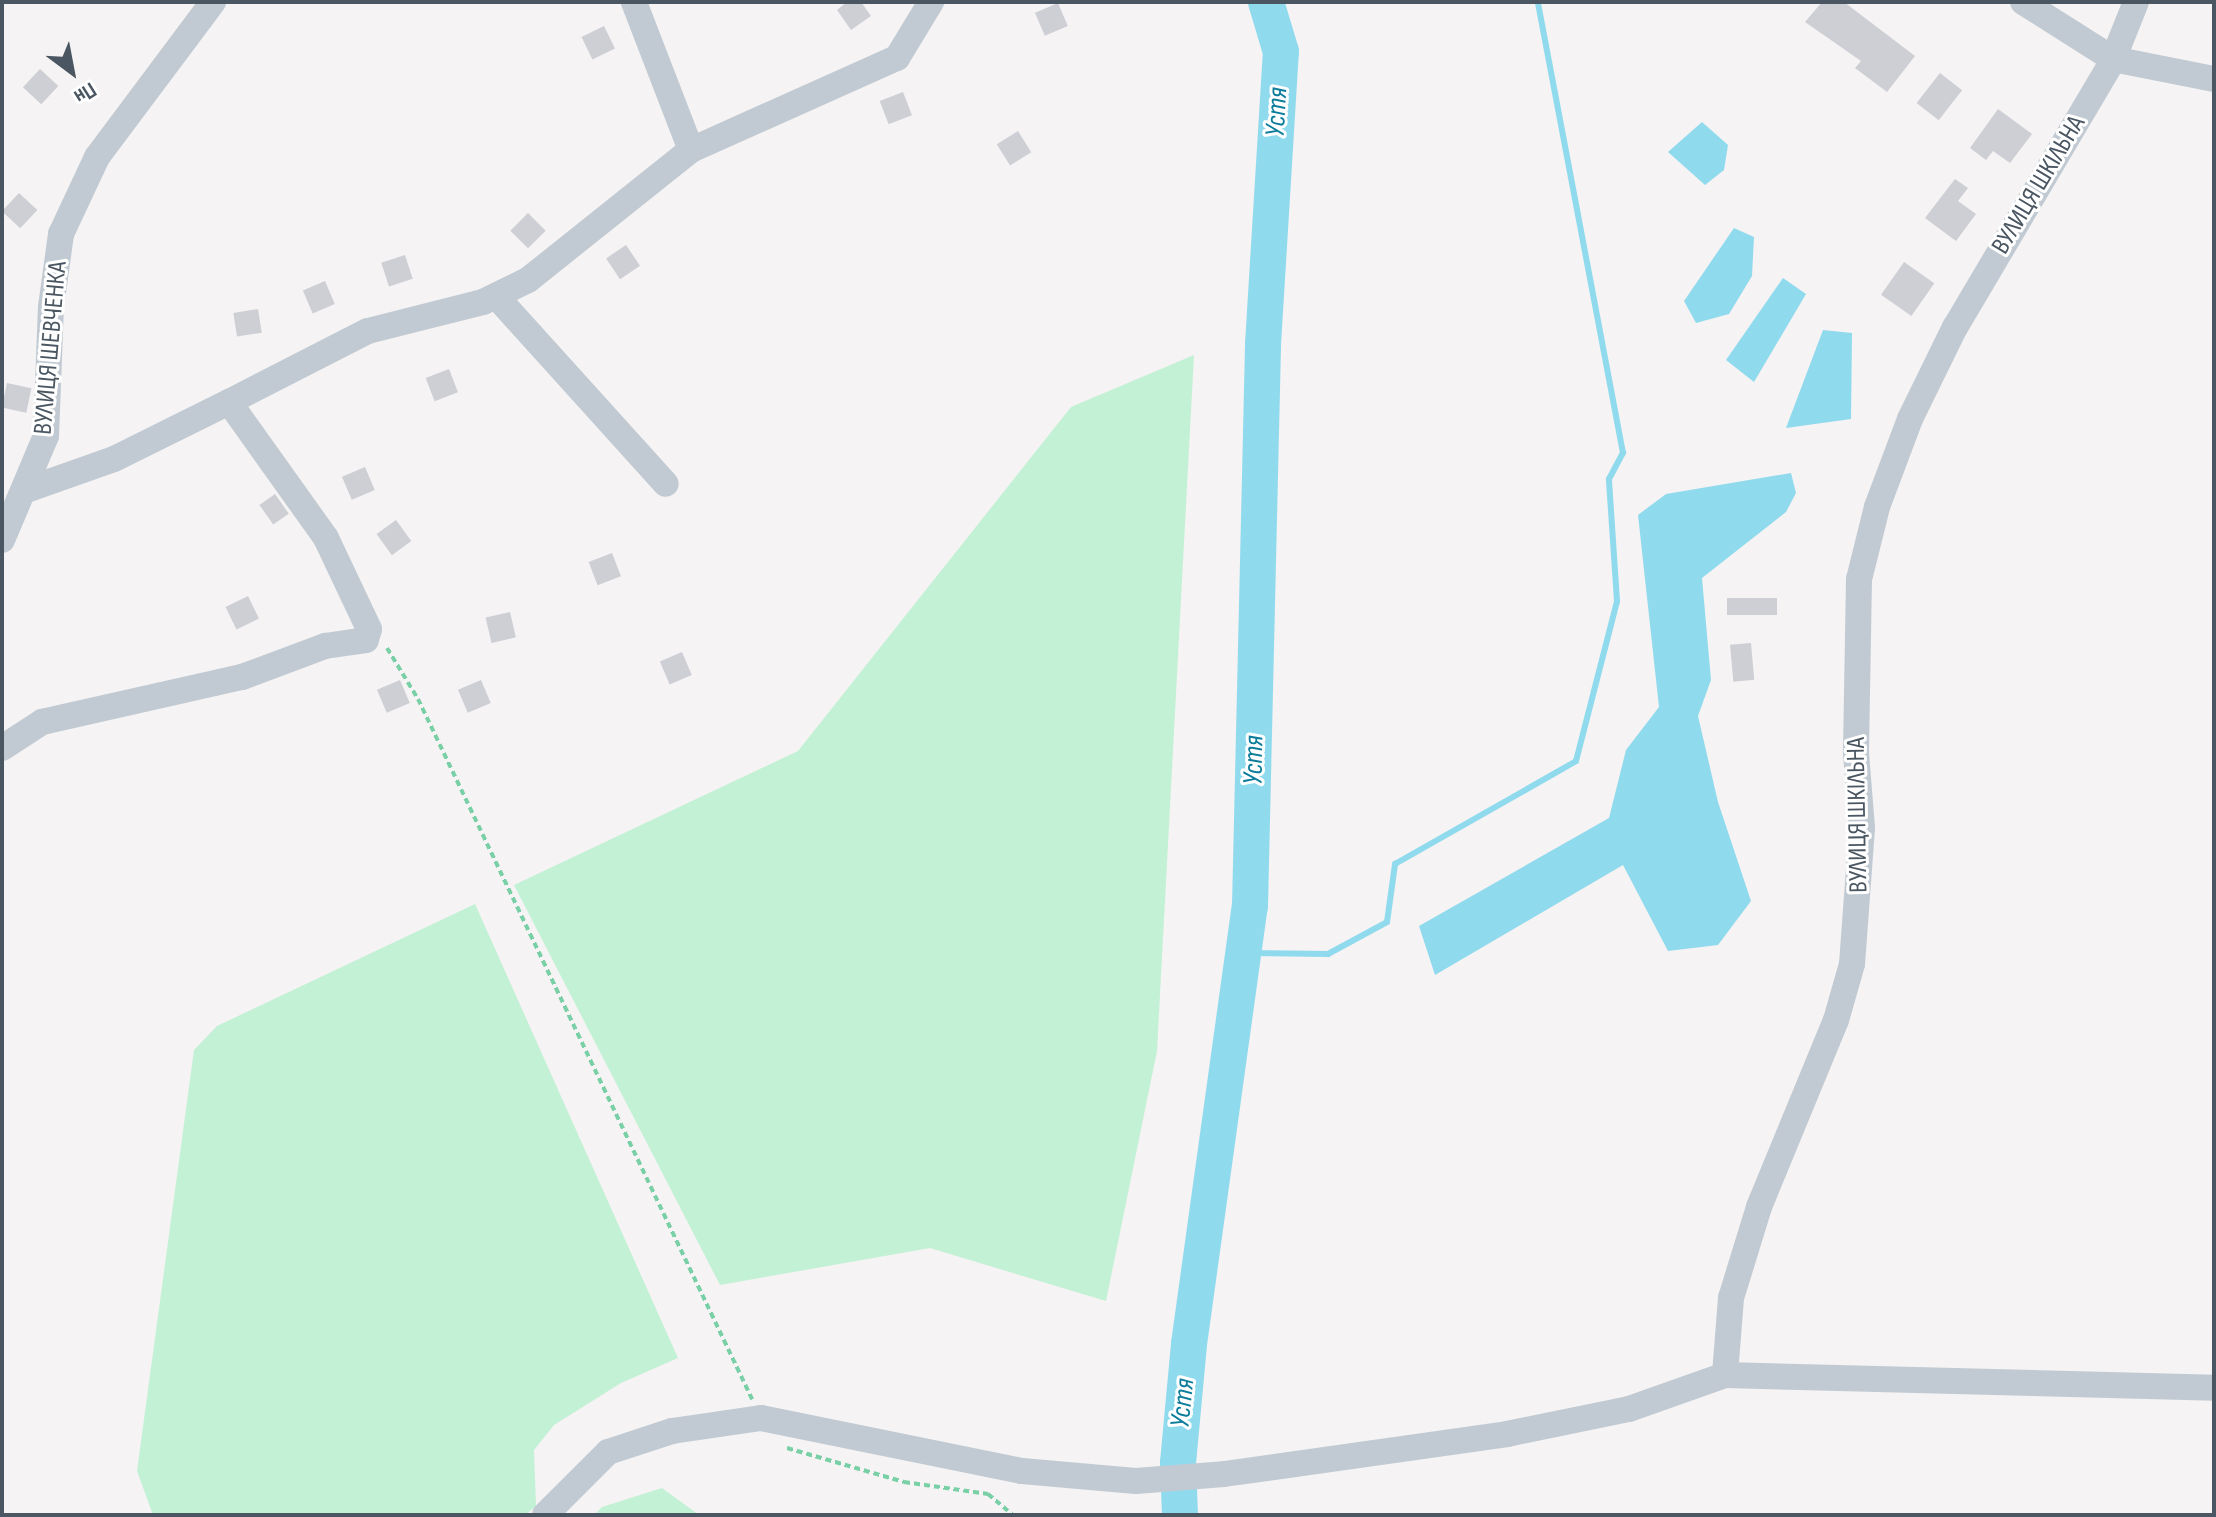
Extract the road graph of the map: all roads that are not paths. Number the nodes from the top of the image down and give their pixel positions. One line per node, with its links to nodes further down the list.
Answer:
1 (213, 2): 12 (street, ВУЛИЦЯ ШЕВЧЕНКА)
2 (634, 2): 8 (street)
3 (931, 2): 8 (street)
4 (2023, 2): 6 (street)
5 (2136, 2): 6 (street, ВУЛИЦЯ ШКІЛЬНА)
6 (2113, 59): 7 (street); 15 (street, ВУЛИЦЯ ШКІЛЬНА)
7 (2214, 79)
8 (691, 150): 9 (street)
9 (496, 296): 10 (street); 11 (street)
10 (229, 402): 12 (street); 14 (street)
11 (666, 484)
12 (26, 490): 13 (street, ВУЛИЦЯ ШЕВЧЕНКА)
13 (2, 540)
14 (2, 748)
15 (1725, 1375): 16 (street); 17 (street)
16 (2213, 1381)
17 (545, 1515)

